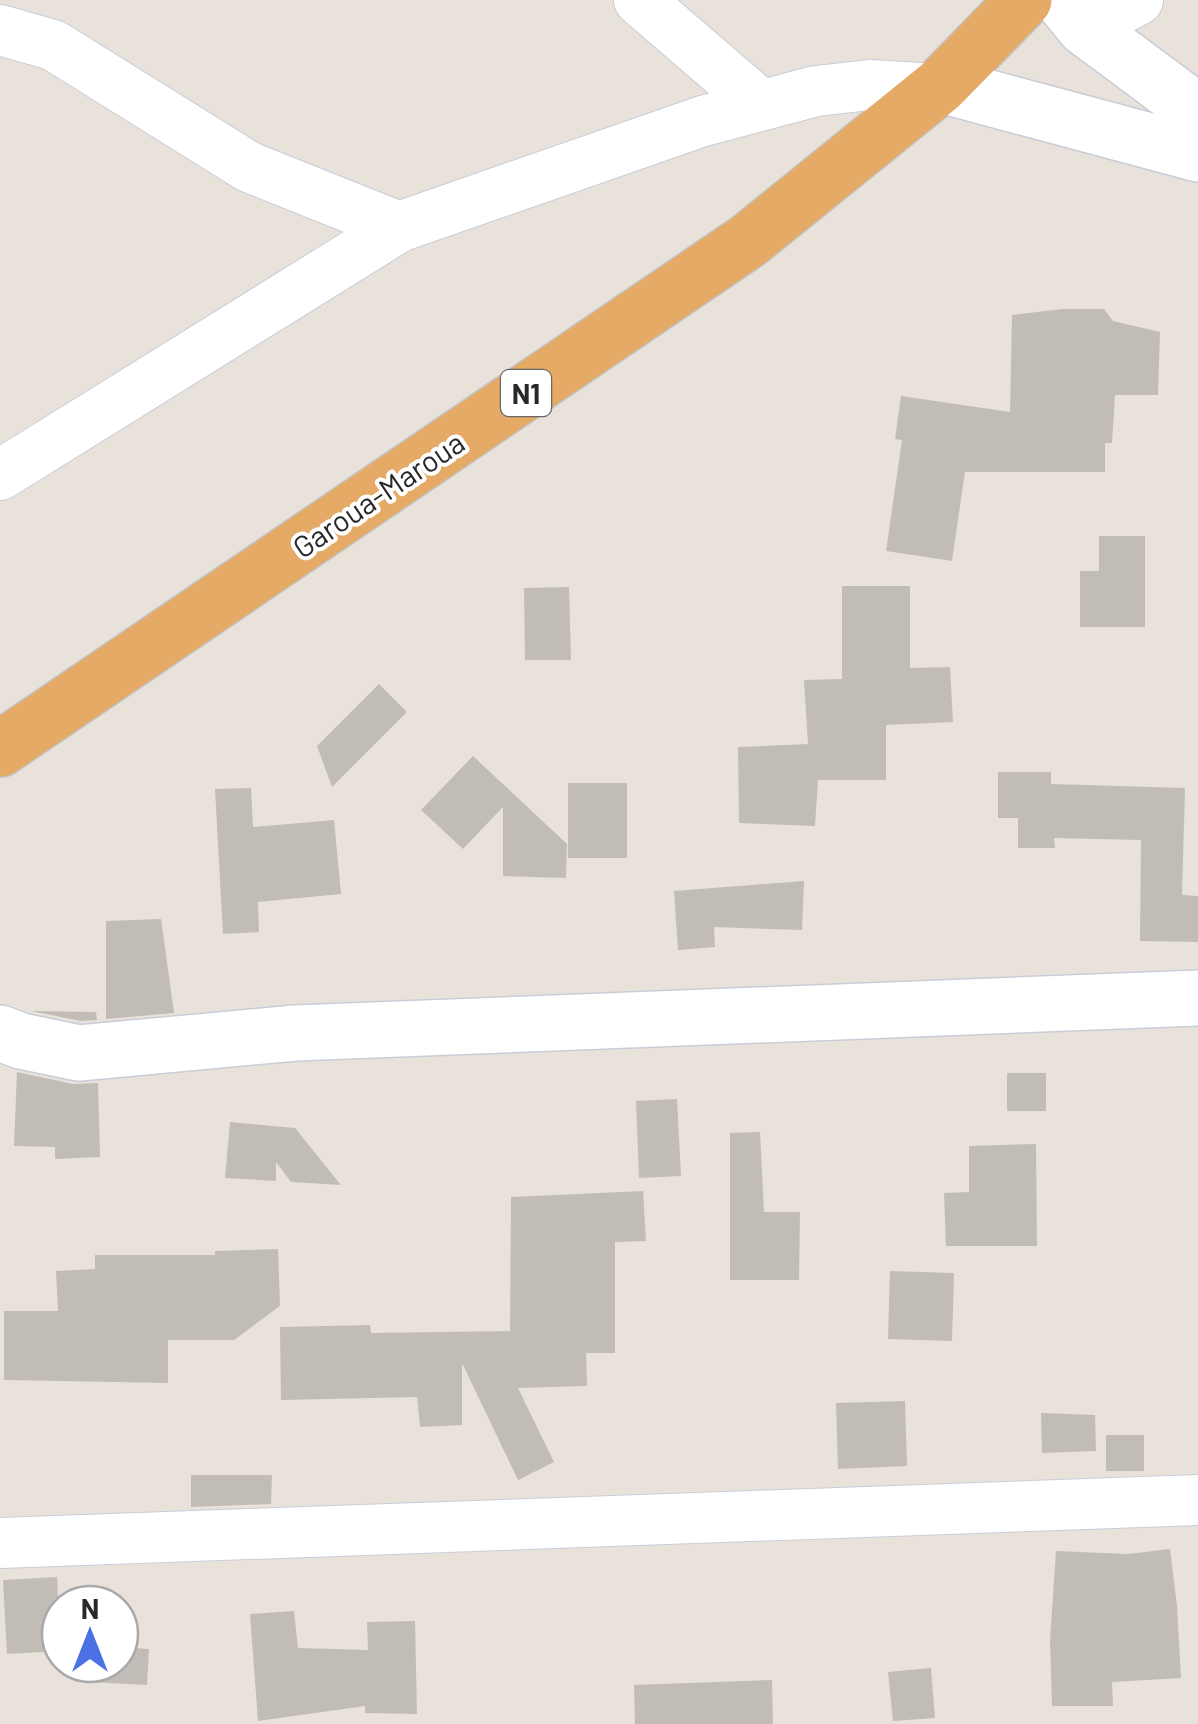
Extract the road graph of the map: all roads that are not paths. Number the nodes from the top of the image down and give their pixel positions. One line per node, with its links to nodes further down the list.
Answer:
1 (639, 0): 7 (street)
2 (1024, 0): 6 (highway, Garoua-Maroua / N1)
3 (1138, 0): 4 (street)
4 (1073, 14): 8 (main road)
5 (0, 30): 10 (street)
6 (939, 87): 7 (street); 9 (main road); 12 (highway, Garoua-Maroua / N1)
7 (761, 105): 10 (street)
8 (1198, 112)
9 (1198, 154)
10 (399, 227): 11 (street)
11 (0, 475)
12 (0, 750)
13 (1198, 998): 14 (main road)
14 (0, 1033)
15 (1198, 1500): 16 (street)
16 (0, 1542)

